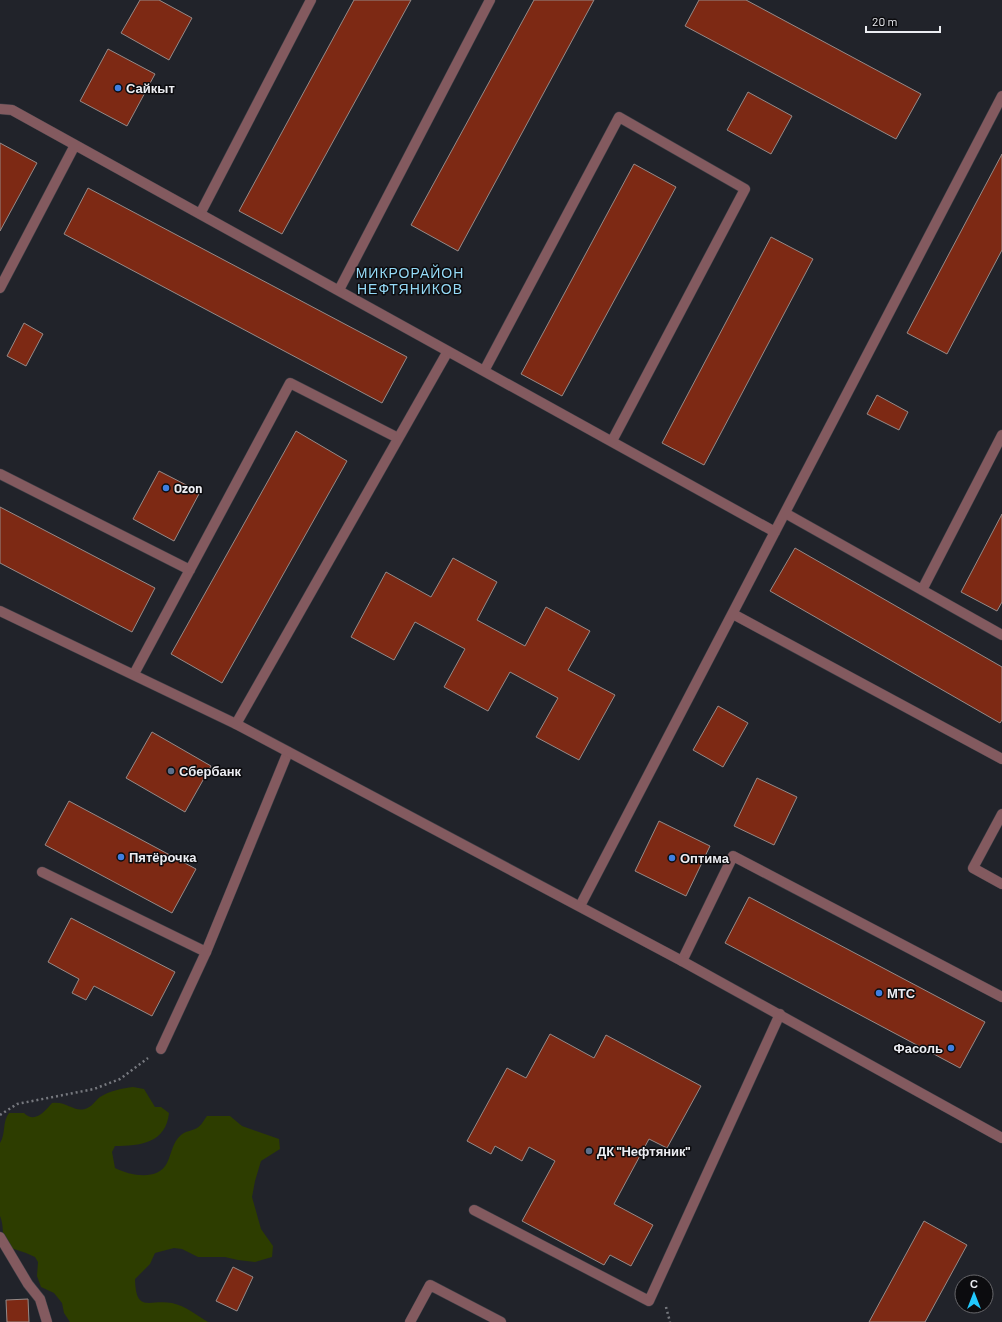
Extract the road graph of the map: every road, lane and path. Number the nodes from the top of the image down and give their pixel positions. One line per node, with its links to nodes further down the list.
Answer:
1 (311, 0): 6 (street)
2 (490, 0): 8 (street)
3 (1002, 96): 15 (street)
4 (0, 109): 5 (street)
5 (75, 145): 6 (street); 7 (street)
6 (200, 214): 8 (street)
7 (0, 288)
8 (338, 290): 9 (street)
9 (448, 351): 10 (street); 12 (street)
10 (484, 371): 13 (street); 13 (street)
11 (1002, 435): 18 (street)
12 (398, 438): 17 (street); 23 (street)
13 (612, 441): 16 (street)
14 (0, 474): 17 (street)
15 (785, 513): 16 (street); 18 (street)
16 (775, 532): 20 (street)
17 (190, 570): 22 (street)
18 (922, 590): 21 (street)
19 (0, 611): 22 (street)
20 (733, 614): 25 (street); 29 (street)
21 (1002, 635)
22 (134, 674): 23 (street)
23 (236, 724): 24 (street)
24 (288, 752): 29 (street); 30 (street)
25 (1002, 759)
26 (1002, 814): 28 (street)
27 (42, 872): 30 (street)
28 (1002, 884)
29 (580, 906): 31 (street)
30 (206, 952): 34 (street)
31 (682, 961): 32 (street); 33 (street)
32 (1002, 997)
33 (780, 1014): 36 (street); 37 (street)
34 (161, 1049): 35 (path)
35 (0, 1115)
36 (1002, 1138)
37 (474, 1210)
38 (0, 1237): 39 (street)
39 (47, 1322)
40 (410, 1322): 41 (street)
41 (502, 1322)

